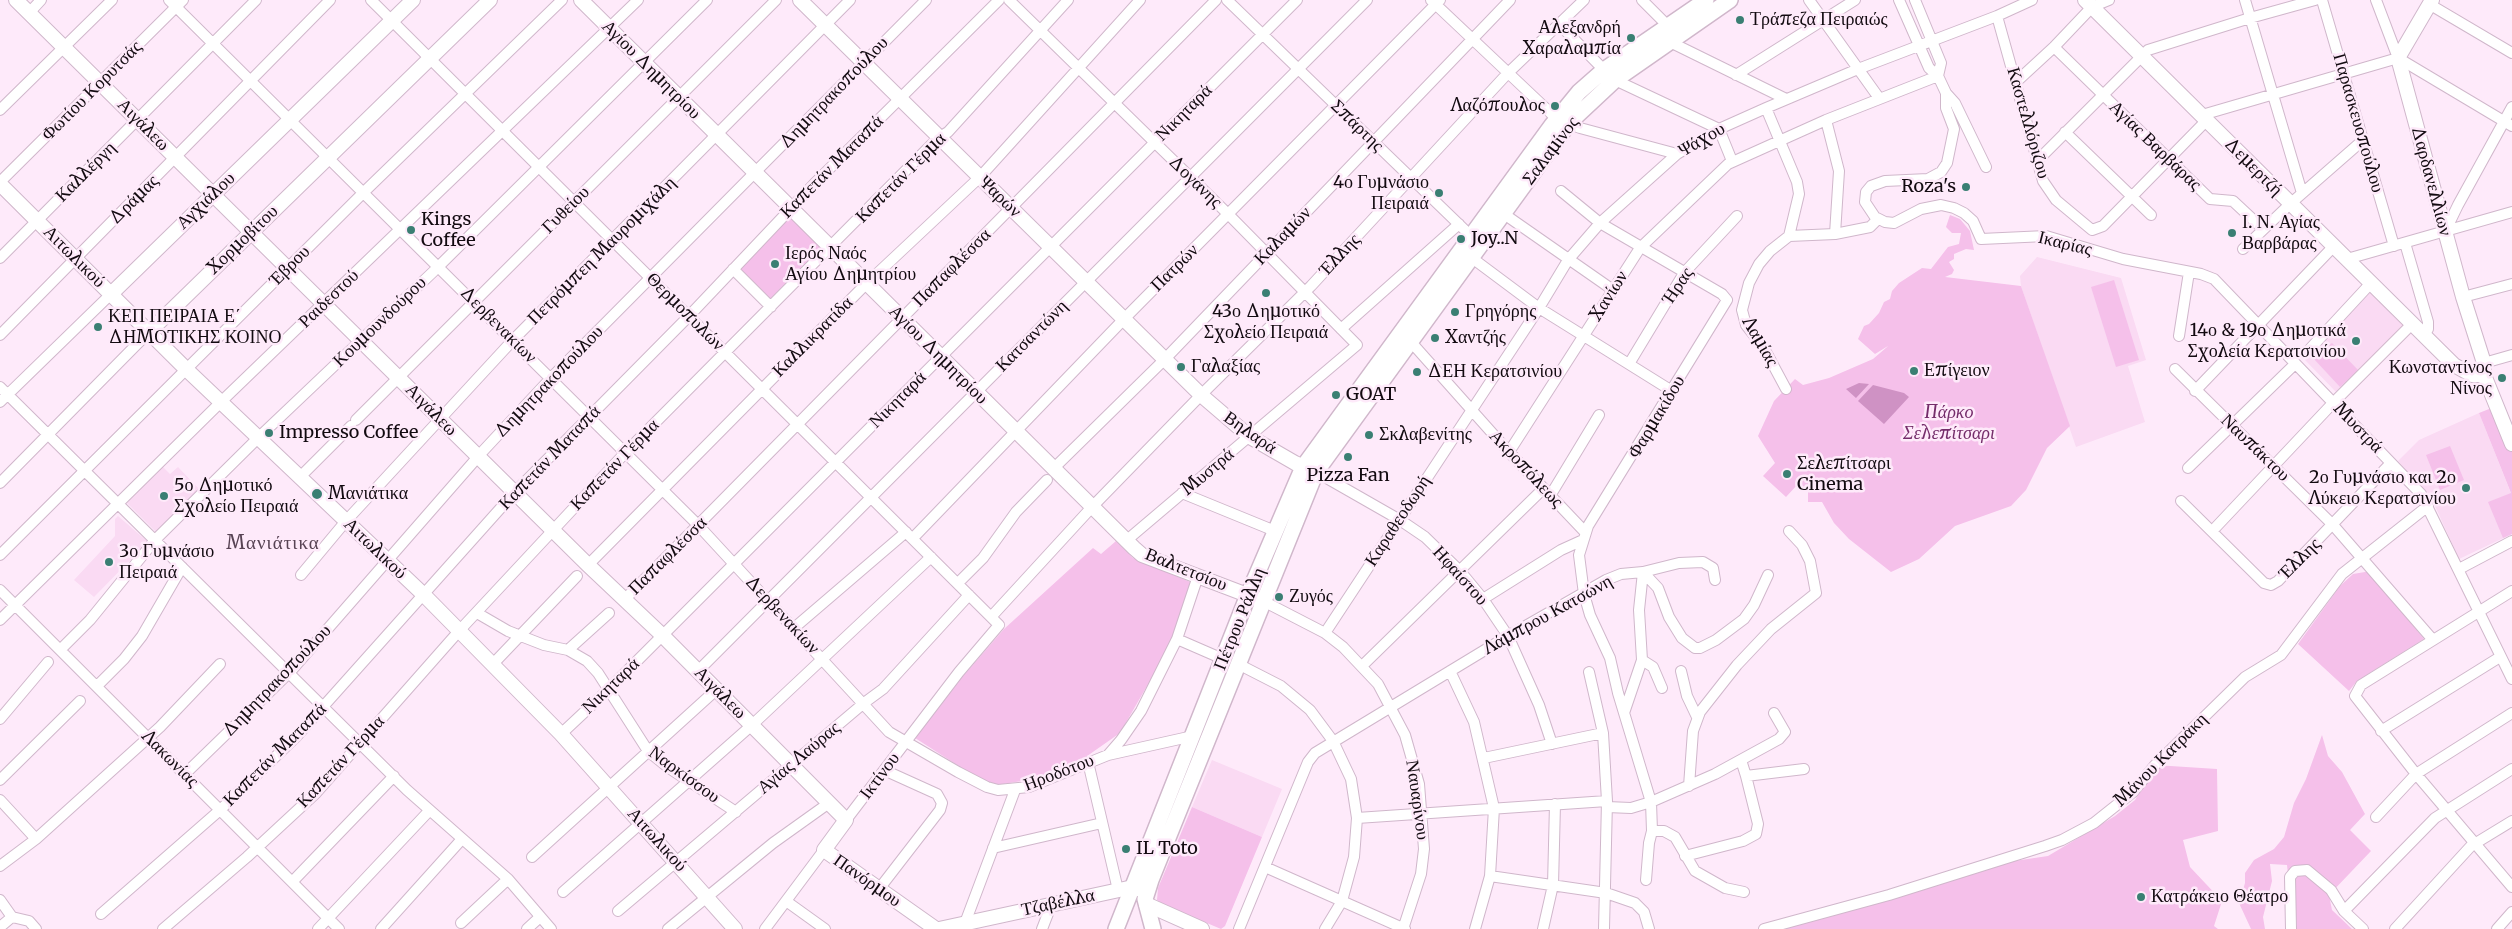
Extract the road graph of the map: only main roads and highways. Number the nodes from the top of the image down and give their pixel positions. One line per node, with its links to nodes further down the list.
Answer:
1 (1706, 0): 3 (main road, Σαλαμίνος)
2 (1730, 0): 3 (main road, Σαλαμίνος)
3 (1610, 75): 4 (main road, Σαλαμίνος)
4 (1563, 121): 5 (main road, Σαλαμίνος); 5 (main road, Σαλαμίνος)
5 (1407, 336): 6 (main road, Πέτρου Ράλλη)
6 (1309, 470): 7 (main road, Πέτρου Ράλλη); 7 (main road, Πέτρου Ράλλη)
7 (1231, 662): 8 (main road, Πέτρου Ράλλη); 8 (main road, Πέτρου Ράλλη)
8 (1136, 894): 9 (main road, Πέτρου Ράλλη); 10 (main road)
9 (1117, 926): 10 (main road)
10 (1153, 928)

